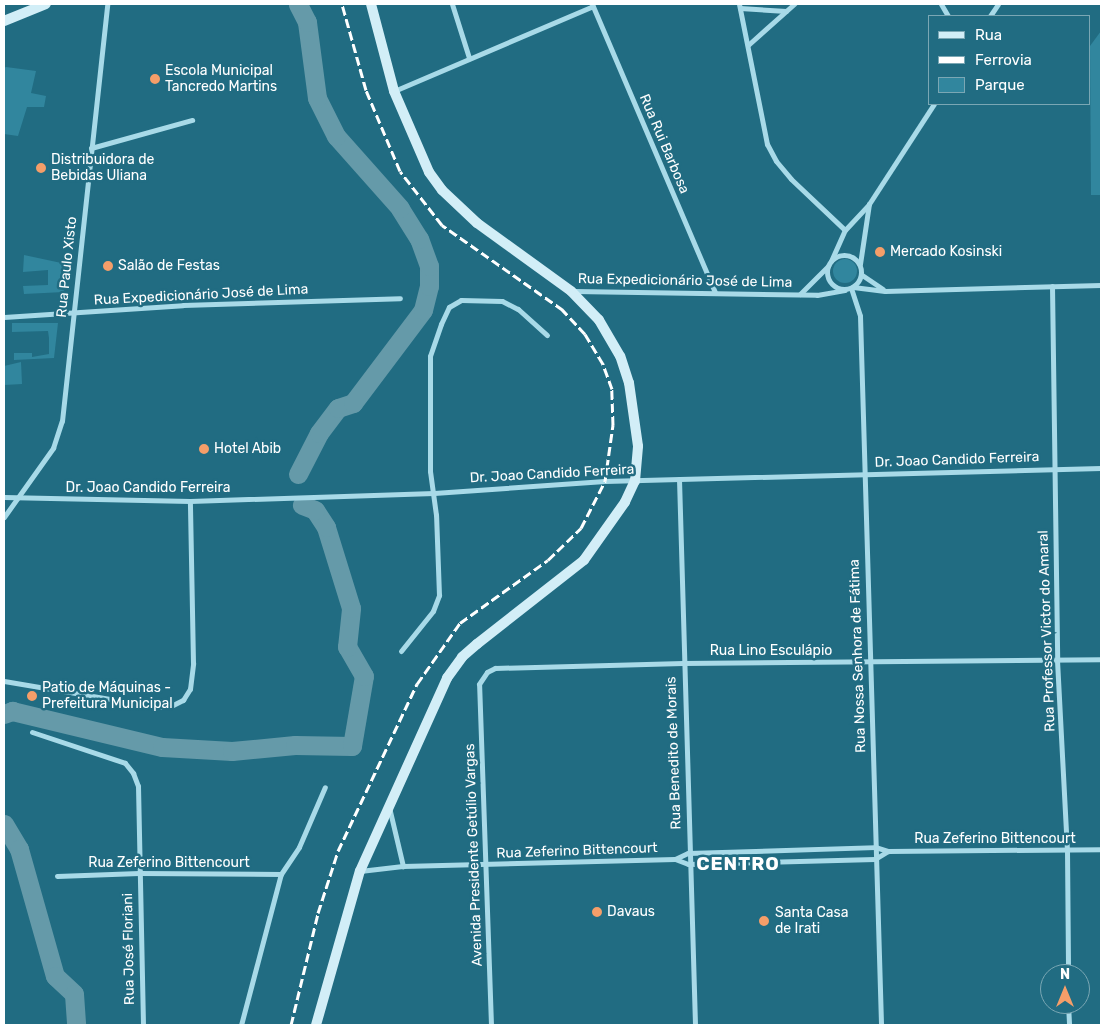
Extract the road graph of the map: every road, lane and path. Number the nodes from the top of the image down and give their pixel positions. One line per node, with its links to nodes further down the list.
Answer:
1 (46, 4): 13 (main road)
2 (107, 4): 19 (street, Rua Paulo Xisto)
3 (371, 4): 16 (main road)
4 (452, 4): 15 (street)
5 (794, 4): 10 (street)
6 (941, 4): 11 (street)
7 (998, 4): 12 (street)
8 (593, 5): 15 (street); 30 (street, Rua Rui Barbosa)
9 (739, 6): 10 (street); 14 (street)
10 (786, 11): 14 (street)
11 (947, 15)
12 (991, 15)
13 (4, 21)
14 (748, 45): 21 (street)
15 (469, 58): 16 (street)
16 (394, 91): 28 (main road)
17 (933, 105): 20 (street, Rua Expedicionário José de Lima)
18 (192, 120): 19 (street)
19 (91, 148): 33 (street, Rua Paulo Xisto)
20 (869, 204): 21 (street, Rua Expedicionário José de Lima); 23 (street)
21 (846, 230): 22 (street, Rua Expedicionário José de Lima)
22 (829, 264): 23 (street); 27 (street); 31 (street, Rua Expedicionário José de Lima)
23 (860, 264): 24 (street)
24 (862, 275): 27 (street); 29 (street)
25 (1101, 285): 26 (street, Rua Expedicionário José de Lima)
26 (1052, 286): 29 (street, Rua Expedicionário José de Lima); 36 (street, Rua Professor Victor do Amaral)
27 (850, 288): 29 (street, Rua Expedicionário José de Lima); 31 (street, Rua Expedicionário José de Lima); 38 (street, Rua Nossa Senhora de Fátima)
28 (571, 291): 30 (street, Rua Expedicionário José de Lima); 40 (main road)
29 (885, 291)
30 (715, 293): 31 (street, Rua Expedicionário José de Lima)
31 (800, 294)
32 (400, 298): 33 (street, Rua Expedicionário José de Lima)
33 (73, 313): 34 (street, Rua Expedicionário José de Lima); 42 (street, Rua Paulo Xisto)
34 (4, 317)
35 (548, 335): 41 (street)
36 (1054, 468): 37 (street, Dr. Joao Candido Ferreira); 38 (street, Dr. Joao Candido Ferreira); 48 (street, Rua Professor Victor do Amaral)
37 (1101, 468)
38 (864, 474): 39 (street, Dr. Joao Candido Ferreira); 49 (street, Rua Nossa Senhora de Fátima)
39 (679, 479): 40 (street, Dr. Joao Candido Ferreira); 50 (street, Rua Benedito de Morais)
40 (635, 481): 41 (street, Dr. Joao Candido Ferreira); 55 (main road)
41 (434, 493): 44 (street, Dr. Joao Candido Ferreira); 46 (street)
42 (17, 497): 43 (street, Dr. Joao Candido Ferreira); 44 (street, Dr. Joao Candido Ferreira); 45 (street, Rua Paulo Xisto)
43 (4, 498)
44 (190, 501): 51 (street)
45 (4, 517)
46 (400, 651)
47 (1101, 658): 48 (street, Rua Lino Esculápio)
48 (1057, 660): 49 (street, Rua Lino Esculápio); 58 (street, Rua Professor Victor do Amaral)
49 (869, 662): 50 (street, Rua Lino Esculápio); 56 (street, Rua Nossa Senhora de Fátima)
50 (683, 663): 52 (street, Rua Lino Esculápio); 60 (street, Rua Benedito de Morais)
51 (4, 681)
52 (478, 684): 65 (street, Avenida Presidente Getúlio Vargas)
53 (32, 732): 67 (street, Rua José Floriani)
54 (325, 787): 68 (street)
55 (388, 806): 64 (street); 66 (main road)
56 (875, 847): 59 (street, Rua Zeferino Bittencourt); 60 (street, Rua Zeferino Bittencourt); 62 (street, Rua Nossa Senhora de Fátima)
57 (1101, 849): 58 (street, Rua Zeferino Bittencourt)
58 (1067, 850): 59 (street, Rua Zeferino Bittencourt); 70 (street, Rua Professor Victor do Amaral)
59 (888, 851): 62 (street)
60 (688, 853): 61 (street, Rua Zeferino Bittencourt); 63 (street, Rua Benedito de Morais)
61 (675, 859): 63 (street, Rua Zeferino Bittencourt); 65 (street, Rua Zeferino Bittencourt)
62 (875, 859): 63 (street, Rua Zeferino Bittencourt); 76 (street, Rua Nossa Senhora de Fátima)
63 (688, 864): 75 (street, Rua Benedito de Morais)
64 (403, 866): 65 (street, Rua Zeferino Bittencourt); 66 (street, Rua Zeferino Bittencourt)
65 (486, 866): 74 (street, Avenida Presidente Getúlio Vargas)
66 (360, 871): 73 (main road)
67 (139, 873): 68 (street, Rua Zeferino Bittencourt); 69 (street, Rua Zeferino Bittencourt); 71 (street, Rua José Floriani)
68 (281, 874): 72 (street)
69 (57, 876)
70 (1068, 964)
71 (143, 1025)
72 (241, 1025)
73 (316, 1025)
74 (490, 1025)
75 (694, 1025)
76 (881, 1025)

